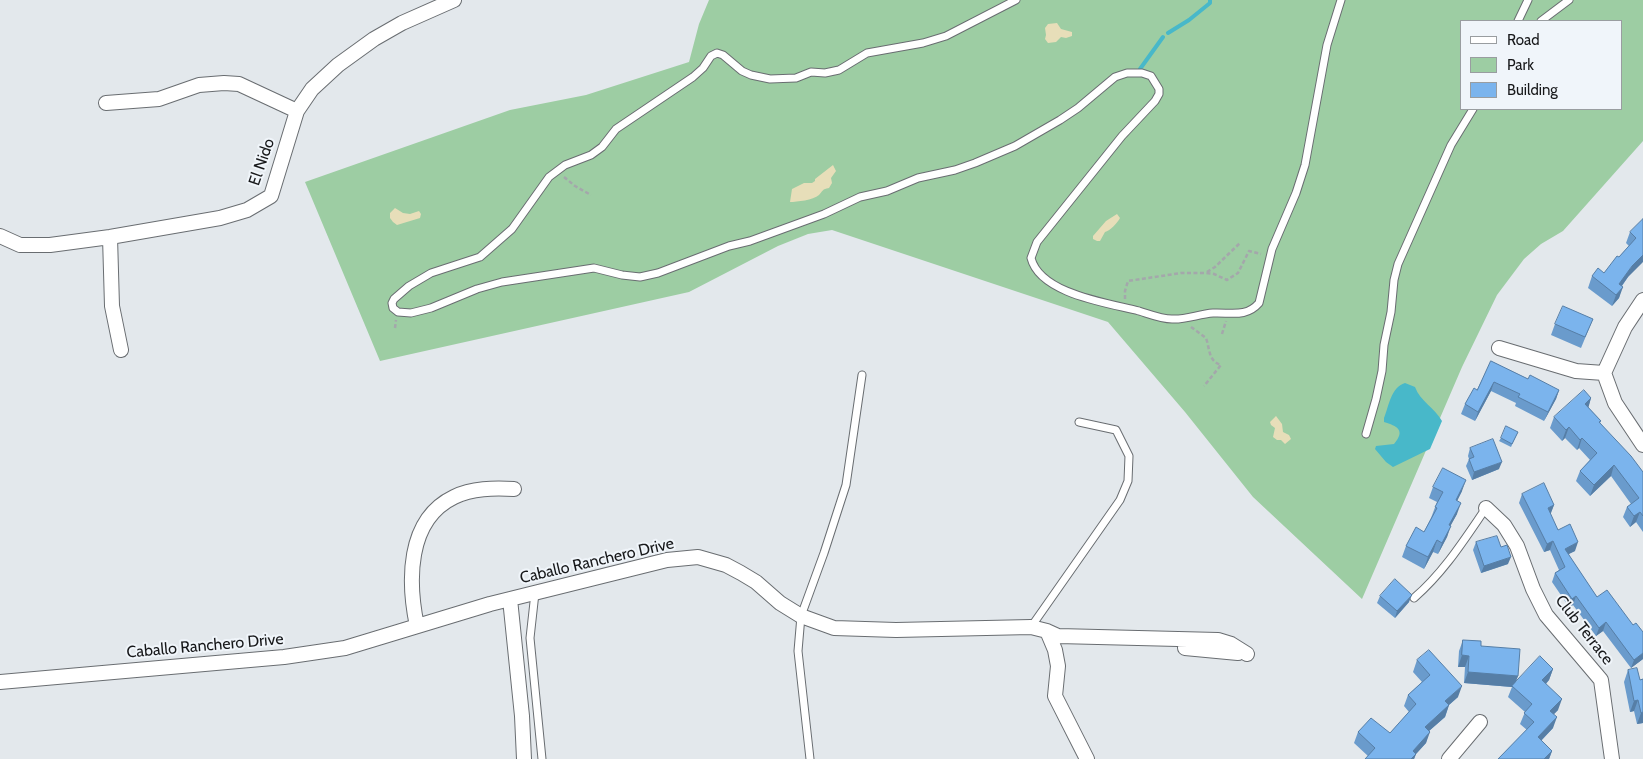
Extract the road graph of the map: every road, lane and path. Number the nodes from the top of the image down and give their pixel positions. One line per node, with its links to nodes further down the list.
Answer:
1 (454, 0): 10 (street, El Nido)
2 (1016, 0): 11 (lane)
3 (1341, 0): 16 (lane)
4 (1528, 0): 6 (lane)
5 (1569, 0): 7 (lane)
6 (1518, 20)
7 (1542, 20)
8 (106, 103): 10 (street)
9 (1472, 110): 27 (lane)
10 (296, 111): 14 (street, El Nido)
11 (558, 170): 12 (path); 19 (lane)
12 (591, 194)
13 (0, 236): 14 (street, El Nido)
14 (110, 237): 22 (street)
15 (1241, 242): 17 (path)
16 (1270, 256): 17 (path); 20 (lane)
17 (1206, 272): 19 (path)
18 (1643, 300): 23 (street)
19 (1125, 308): 20 (lane)
20 (1186, 317): 25 (path)
21 (1499, 348): 23 (street)
22 (121, 350)
23 (1604, 373): 28 (street)
24 (862, 375): 34 (lane)
25 (1204, 386)
26 (1079, 422): 36 (lane)
27 (1366, 434)
28 (1643, 445)
29 (514, 489): 35 (street)
30 (1486, 508): 32 (lane); 46 (street, Club Terrace)
31 (535, 592): 33 (street, Caballo Ranchero Drive); 34 (street, Caballo Ranchero Drive); 42 (lane)
32 (1414, 598)
33 (510, 599): 35 (street, Caballo Ranchero Drive); 41 (street)
34 (800, 616): 36 (street, Caballo Ranchero Drive); 43 (lane)
35 (417, 626): 39 (street, Caballo Ranchero Drive)
36 (1032, 626): 37 (street, Caballo Ranchero Drive)
37 (1053, 634): 38 (street, Caballo Ranchero Drive); 44 (street)
38 (1247, 654)
39 (0, 682)
40 (1480, 722): 45 (street)
41 (524, 759)
42 (542, 759)
43 (810, 759)
44 (1087, 759)
45 (1449, 759)
46 (1612, 759)

